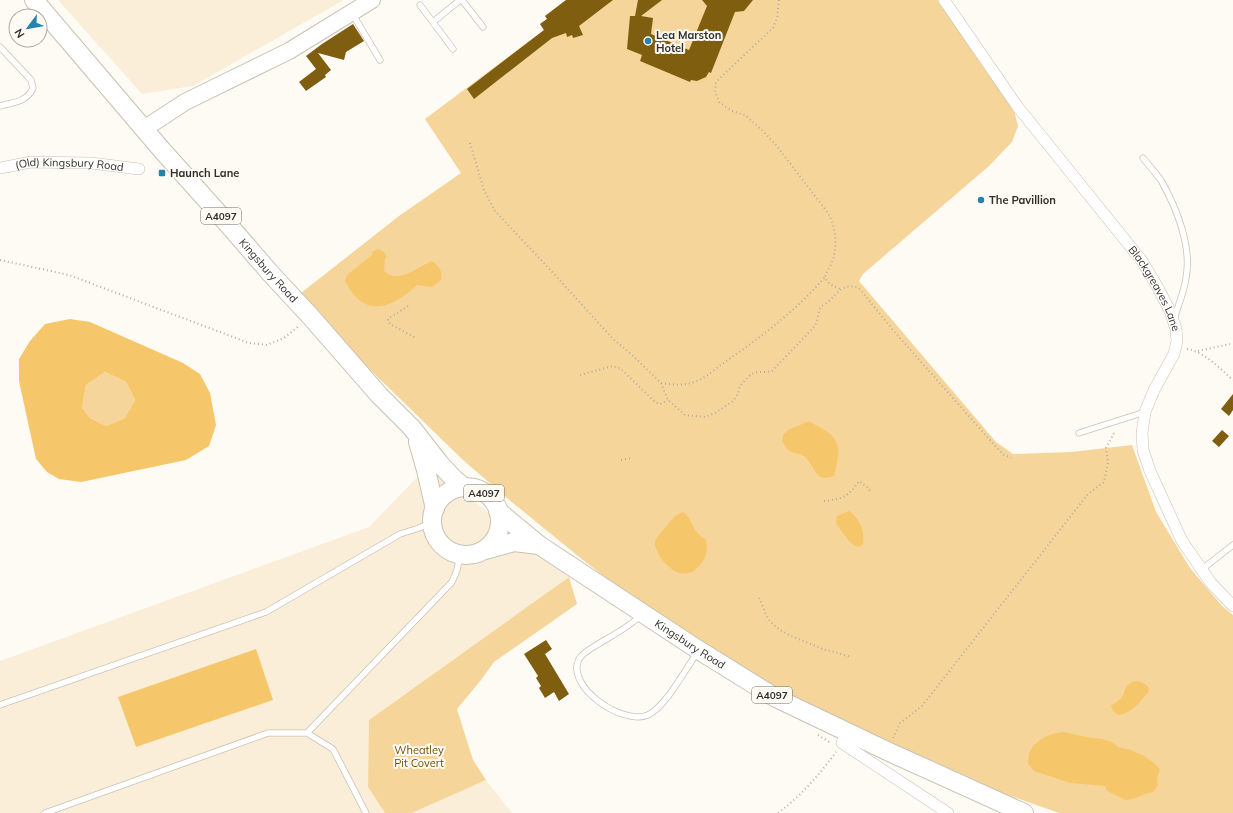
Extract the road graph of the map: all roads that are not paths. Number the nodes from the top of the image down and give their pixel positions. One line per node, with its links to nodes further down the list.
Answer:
1 (34, 0): 13 (main road, Kingsbury Road / A4097)
2 (372, 0): 6 (street)
3 (461, 0): 7 (lane); 8 (lane)
4 (944, 0): 17 (street, Blackgreaves Lane)
5 (420, 5): 7 (lane)
6 (351, 13): 11 (lane); 13 (street)
7 (433, 22): 10 (lane)
8 (483, 27)
9 (0, 47): 12 (lane)
10 (453, 49)
11 (380, 60)
12 (0, 106)
13 (144, 129): 19 (main road, Kingsbury Road / A4097)
14 (1143, 158): 17 (lane)
15 (0, 168): 16 (street, (Old) Kingsbury Road)
16 (139, 169)
17 (1174, 321): 18 (street, Blackgreaves Lane)
18 (1145, 412): 20 (lane); 28 (street, Blackgreaves Lane)
19 (412, 428): 21 (main road, Kingsbury Road / A4097); 23 (main road, Kingsbury Road / A4097)
20 (1079, 433)
21 (464, 487): 22 (main road, Kingsbury Road / A4097); 23 (main road, A4097)
22 (498, 511): 24 (main road, Kingsbury Road / A4097); 26 (main road, A4097)
23 (434, 515): 27 (main road, Kingsbury Road / A4097); 32 (lane)
24 (539, 544): 26 (main road, Kingsbury Road / A4097); 30 (main road, Kingsbury Road / A4097)
25 (1233, 545): 28 (lane)
26 (485, 550): 27 (main road, Kingsbury Road / A4097)
27 (460, 555): 33 (lane)
28 (1201, 570): 29 (street, Blackgreaves Lane)
29 (1233, 606)
30 (642, 613): 31 (main road, Kingsbury Road / A4097); 31 (lane)
31 (696, 649): 34 (main road, Kingsbury Road / A4097)
32 (0, 706)
33 (306, 733): 35 (lane); 36 (lane)
34 (845, 738): 37 (street, Kingsbury Road); 38 (main road, Kingsbury Road / A4097)
35 (45, 813)
36 (366, 813)
37 (948, 813)
38 (1024, 813)

